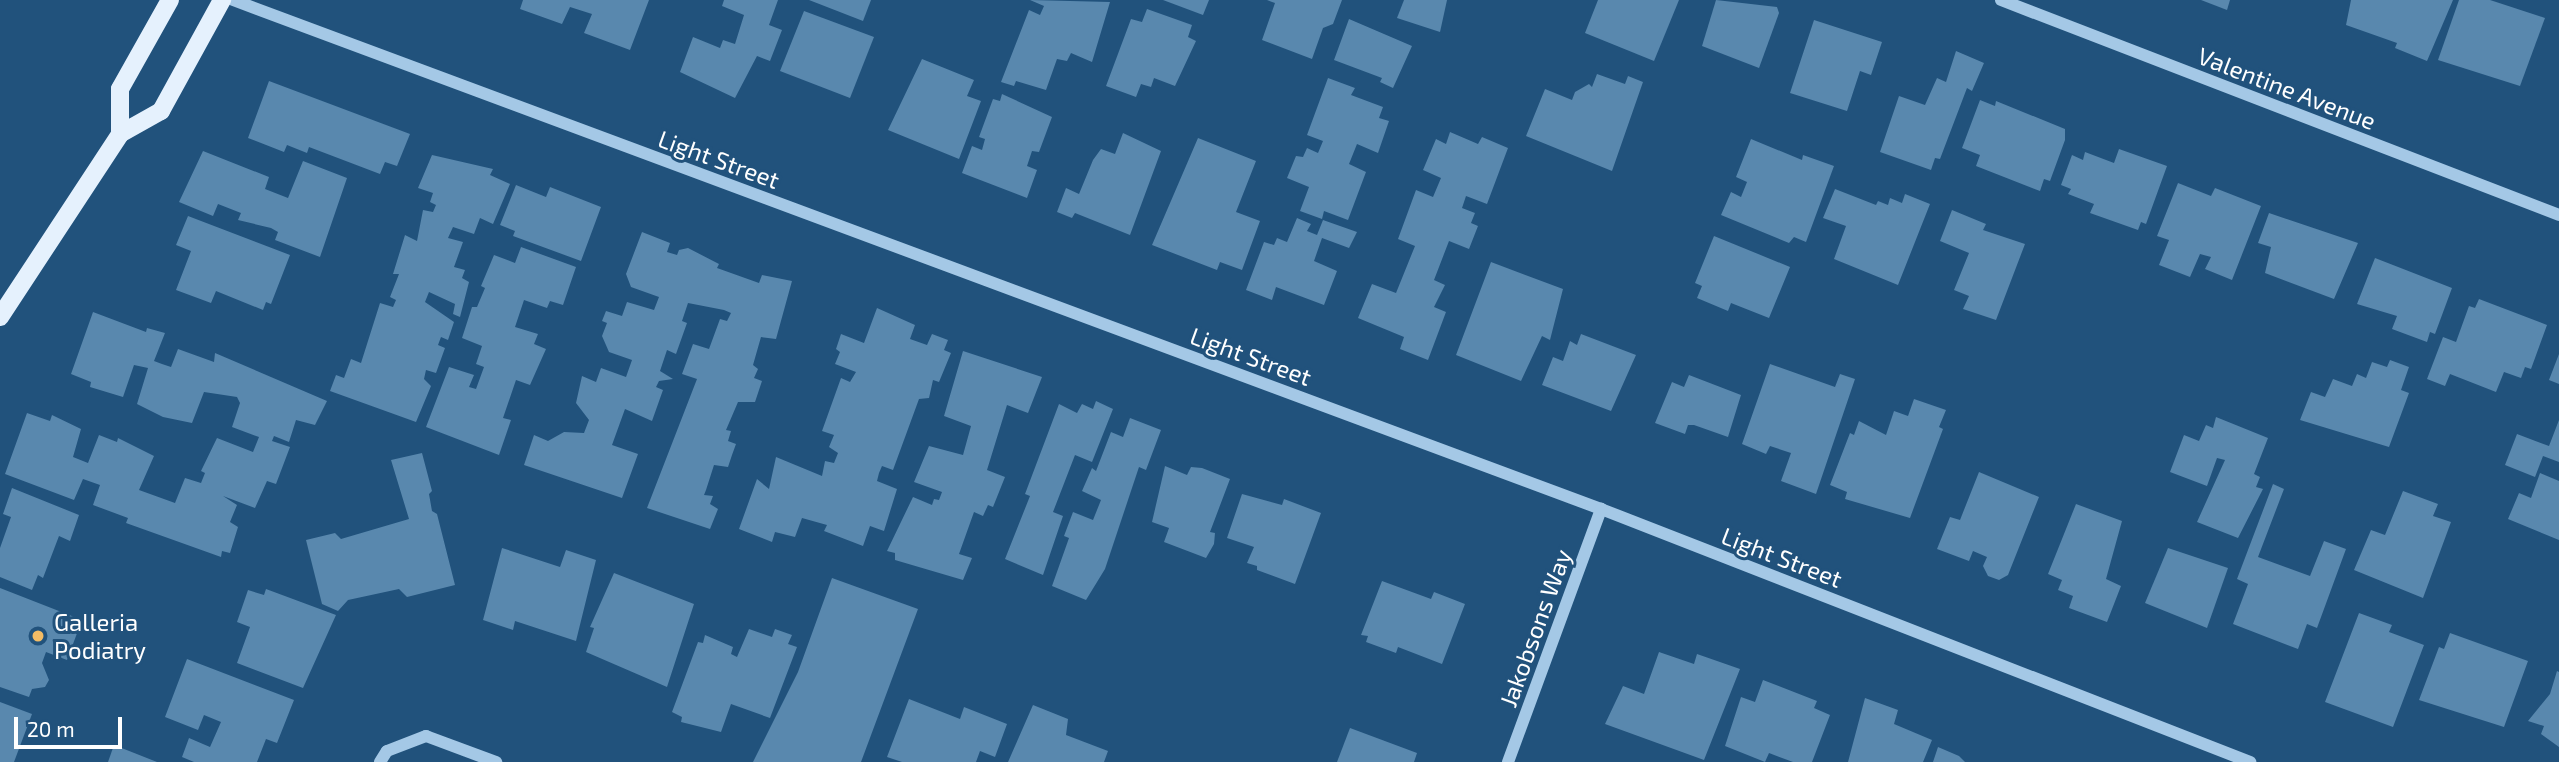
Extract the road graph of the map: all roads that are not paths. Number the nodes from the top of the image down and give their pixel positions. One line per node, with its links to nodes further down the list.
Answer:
1 (170, 0): 5 (main road)
2 (222, 0): 5 (main road)
3 (233, 0): 8 (street, Light Street)
4 (2001, 0): 6 (street, Valentine Avenue)
5 (120, 134): 7 (main road)
6 (2559, 215)
7 (0, 317)
8 (1601, 509): 11 (street, Jakobsons Way); 12 (street, Light Street)
9 (380, 762): 10 (street)
10 (496, 762)
11 (1508, 762)
12 (2250, 762)

